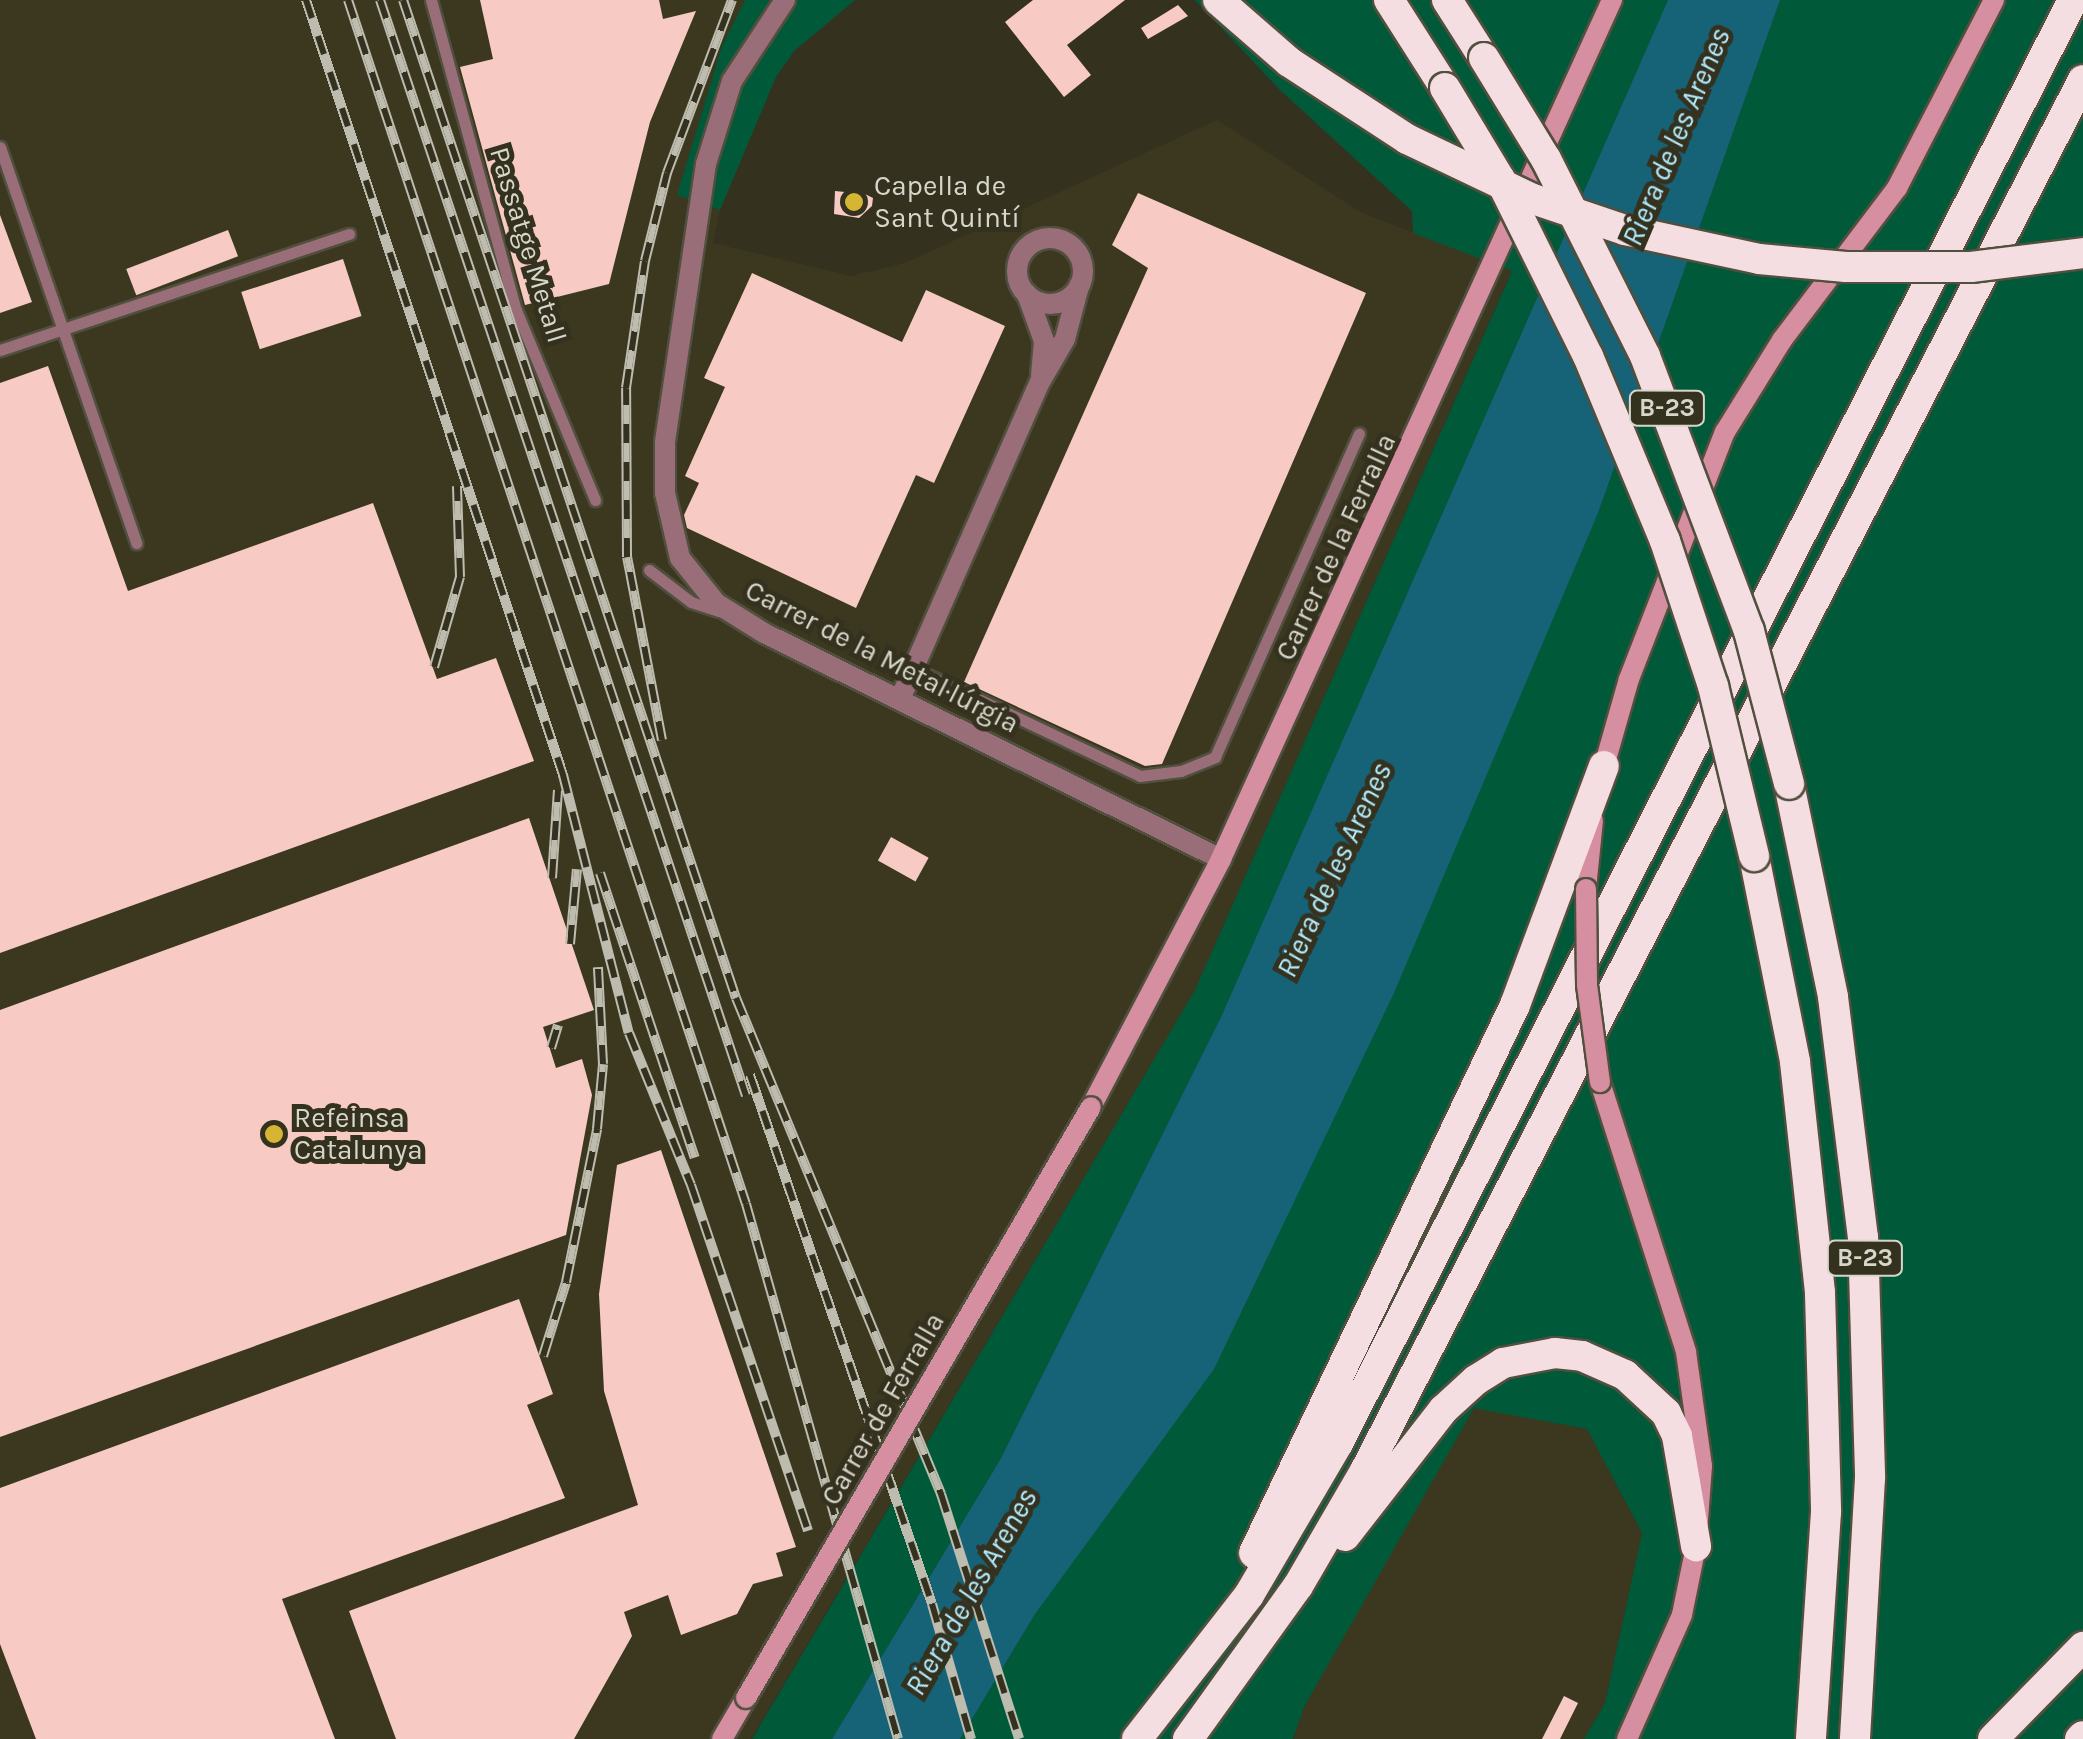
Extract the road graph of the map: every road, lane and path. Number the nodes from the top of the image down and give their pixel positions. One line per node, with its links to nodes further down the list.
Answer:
1 (431, 0): 19 (lane, Passatge Metall)
2 (785, 0): 22 (street, Carrer de la Metal·lúrgia)
3 (1218, 0): 12 (highway, bridge)
4 (1389, 0): 36 (highway, B-23, bridge)
5 (1446, 0): 37 (highway, B-23, bridge)
6 (1612, 0): 26 (street, Carrer de la Ferralla)
7 (1991, 0): 25 (street)
8 (2073, 0): 29 (highway)
9 (2083, 80): 30 (highway)
10 (0, 147): 15 (lane)
11 (349, 234): 15 (lane)
12 (2083, 253)
13 (1079, 286): 14 (street); 14 (street); 17 (street)
14 (1027, 294): 17 (street)
15 (61, 331): 16 (lane); 20 (lane)
16 (0, 350)
17 (1040, 382): 23 (street)
18 (1360, 434): 23 (lane)
19 (595, 500)
20 (136, 543)
21 (649, 570): 22 (lane)
22 (737, 617): 24 (street, Carrer de la Metal·lúrgia)
23 (913, 668): 24 (street)
24 (900, 698): 26 (street, Carrer de la Metal·lúrgia)
25 (1604, 766): 28 (street, bridge); 29 (highway)
26 (1221, 859): 27 (street, Carrer de la Ferralla)
27 (1091, 1107): 32 (street, Carrer de Ferralla, bridge)
28 (1696, 1546): 30 (highway); 35 (street)
29 (1253, 1572): 33 (highway)
30 (1300, 1588): 34 (highway)
31 (2083, 1647): 38 (highway)
32 (722, 1739)
33 (1138, 1739)
34 (1188, 1739)
35 (1627, 1739)
36 (1811, 1739)
37 (1855, 1739)
38 (1993, 1739)

